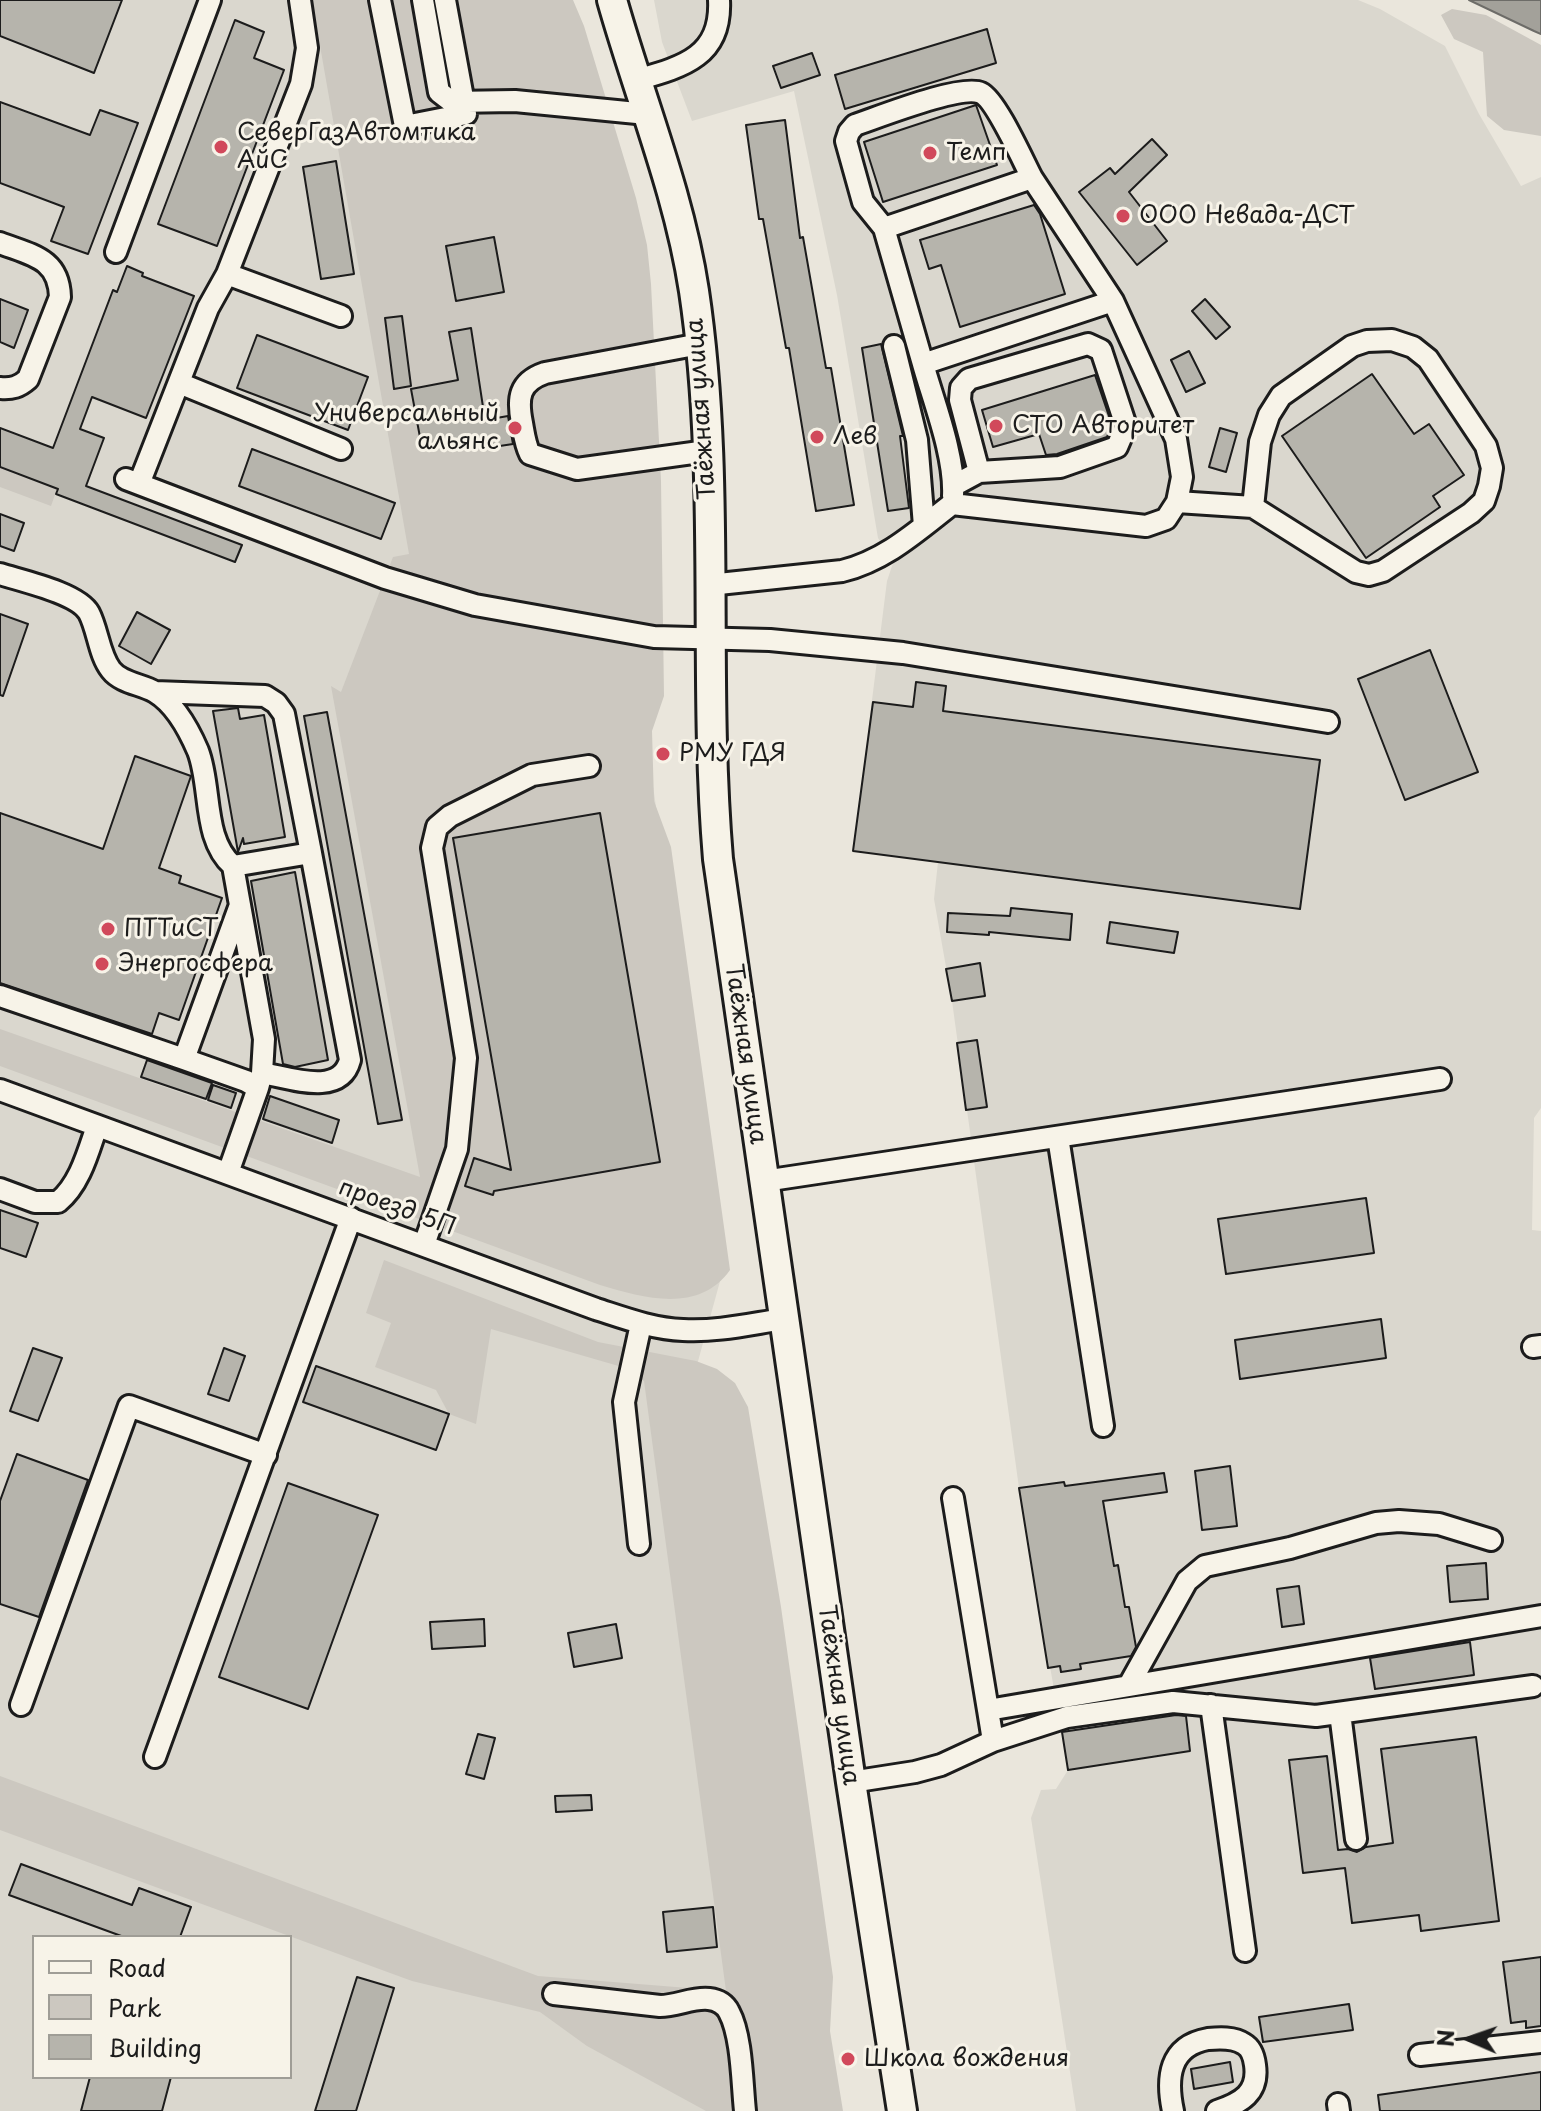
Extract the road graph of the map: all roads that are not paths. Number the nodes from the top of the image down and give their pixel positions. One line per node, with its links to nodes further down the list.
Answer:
1 (210, 0): 14 (street)
2 (300, 0): 15 (street)
3 (380, 0): 9 (street)
4 (423, 0): 9 (street)
5 (445, 0): 9 (street)
6 (612, 0): 8 (highway, Таёжная улица)
7 (719, 0): 8 (street)
8 (636, 80): 10 (highway, Таёжная улица)
9 (464, 102): 10 (street)
10 (647, 114): 18 (highway, Таёжная улица)
11 (1032, 178): 12 (street); 12 (street); 16 (street)
12 (884, 228): 20 (street)
13 (0, 243): 22 (street)
14 (116, 252)
15 (227, 274): 17 (street); 21 (street)
16 (1113, 301): 20 (street); 27 (street)
17 (341, 316)
18 (700, 344): 24 (highway, Таёжная улица); 24 (street)
19 (894, 346): 29 (street)
20 (923, 364): 26 (street)
21 (179, 383): 23 (street); 32 (street)
22 (0, 388)
23 (341, 449)
24 (707, 451): 31 (highway, Таёжная улица)
25 (979, 472): 25 (street); 26 (street)
26 (953, 495): 27 (street); 29 (street)
27 (1177, 502): 28 (street)
28 (1253, 507): 28 (street)
29 (924, 526): 31 (street)
30 (0, 574): 33 (street)
31 (709, 585): 32 (highway, Таёжная улица)
32 (710, 637): 36 (street); 49 (highway, Таёжная улица)
33 (155, 692): 34 (street); 35 (street)
34 (211, 693): 35 (street); 38 (street)
35 (181, 720): 39 (street)
36 (1328, 722)
37 (589, 766): 52 (street)
38 (311, 853): 39 (street); 44 (street)
39 (233, 866): 40 (street)
40 (240, 905): 42 (street); 44 (street)
41 (0, 996): 42 (street)
42 (184, 1059): 44 (street)
43 (1440, 1079): 47 (street)
44 (260, 1081): 48 (street)
45 (0, 1090): 46 (street, проезд 5П)
46 (97, 1126): 48 (street, проезд 5П); 50 (street)
47 (1058, 1137): 49 (street); 55 (street)
48 (228, 1173): 51 (street, проезд 5П)
49 (764, 1181): 53 (highway, Таёжная улица)
50 (0, 1189)
51 (351, 1218): 52 (street, проезд 5П); 56 (street)
52 (424, 1245): 54 (street, проезд 5П)
53 (784, 1319): 54 (street, проезд 5П); 70 (highway, Таёжная улица)
54 (641, 1324): 59 (street)
55 (1103, 1426)
56 (266, 1455): 64 (street); 69 (street)
57 (953, 1498): 66 (street)
58 (1491, 1540): 61 (street)
59 (639, 1544)
60 (1541, 1616): 61 (street)
61 (1129, 1685): 63 (street)
62 (1533, 1686): 67 (street)
63 (1043, 1700): 66 (street); 68 (street)
64 (21, 1705)
65 (1211, 1705): 67 (street); 68 (street); 72 (street)
66 (988, 1710): 68 (street)
67 (1340, 1713): 71 (street)
68 (993, 1741): 70 (street)
69 (155, 1757)
70 (851, 1782): 77 (highway, Таёжная улица)
71 (1356, 1839)
72 (1245, 1951)
73 (554, 1994): 76 (street)
74 (1541, 2042): 75 (street)
75 (1420, 2055)
76 (745, 2111)
77 (902, 2111)
78 (1173, 2111): 79 (street)
79 (1217, 2111)

